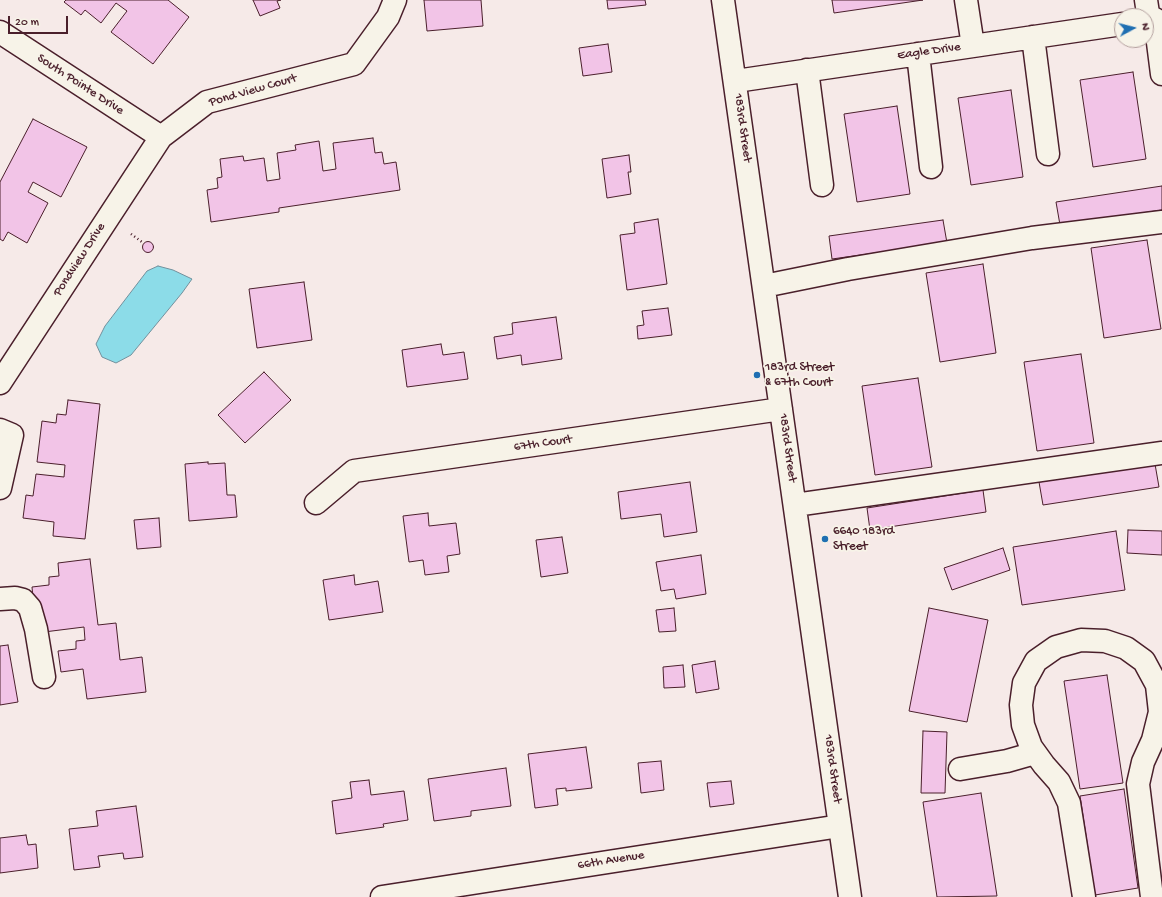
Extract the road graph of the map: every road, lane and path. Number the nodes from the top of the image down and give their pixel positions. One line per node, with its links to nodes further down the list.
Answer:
1 (395, 0): 13 (street, Pond View Court)
2 (723, 0): 12 (street, 183rd Street)
3 (966, 0): 8 (street)
4 (1114, 25): 7 (street, Eagle Drive)
5 (1154, 28): 11 (street)
6 (0, 32): 13 (street, South Pointe Drive)
7 (1033, 37): 8 (street, Eagle Drive); 14 (street)
8 (973, 46): 9 (street, Eagle Drive)
9 (918, 54): 10 (street, Eagle Drive); 15 (street)
10 (807, 70): 12 (street, Eagle Drive); 16 (street)
11 (1162, 74)
12 (736, 81): 20 (street, 183rd Street)
13 (161, 136): 21 (street, Pondview Drive)
14 (1048, 154)
15 (931, 167)
16 (822, 185)
17 (1162, 222): 20 (street)
18 (130, 234): 19 (path)
19 (142, 242)
20 (764, 286): 22 (street, 183rd Street)
21 (0, 383)
22 (781, 409): 26 (street, 67th Court); 27 (street, 183rd Street)
23 (0, 430): 25 (street)
24 (1162, 453): 27 (street)
25 (0, 488)
26 (316, 503)
27 (795, 505): 32 (street, 183rd Street)
28 (0, 599): 29 (street)
29 (44, 677)
30 (1035, 752): 31 (street); 35 (street); 36 (street)
31 (960, 769)
32 (840, 826): 33 (street, 66th Avenue); 34 (street, 183rd Street)
33 (382, 897)
34 (850, 897)
35 (1084, 897)
36 (1152, 897)

